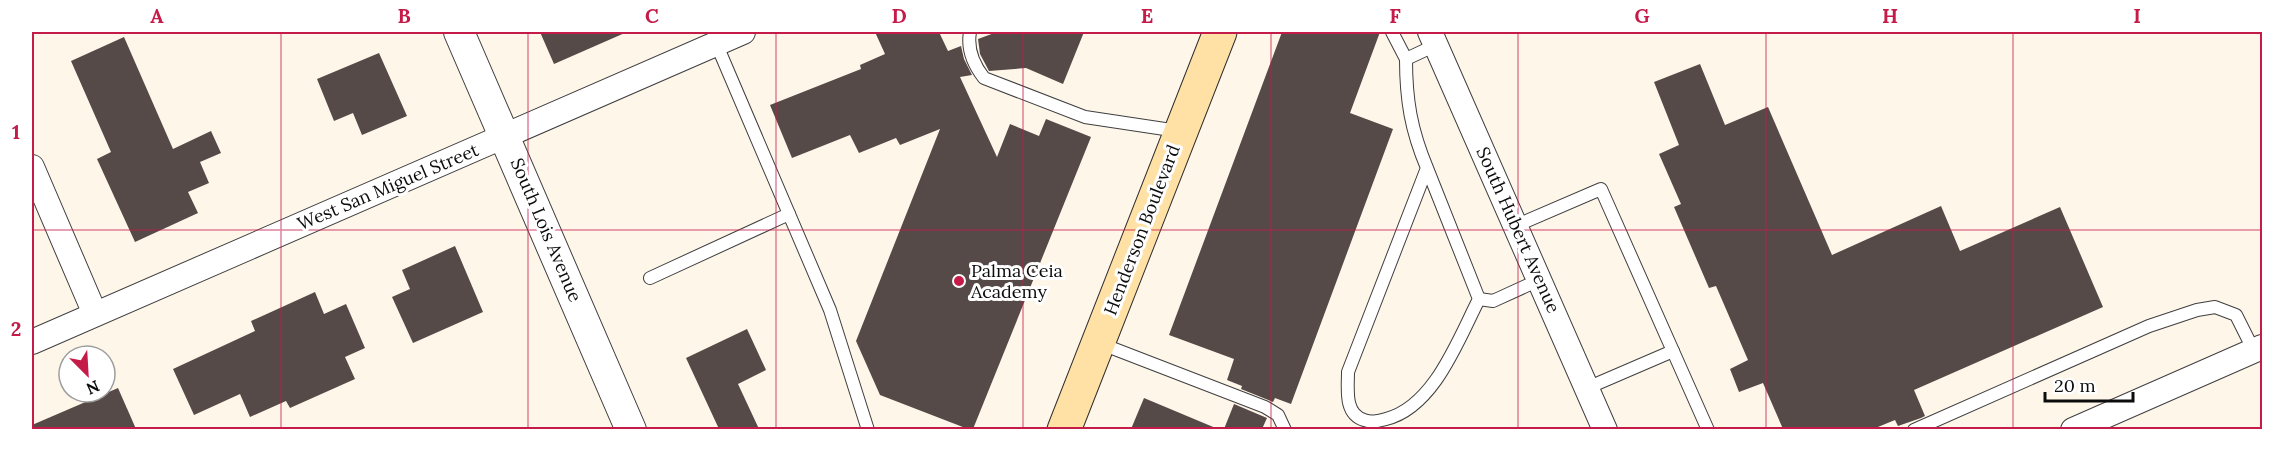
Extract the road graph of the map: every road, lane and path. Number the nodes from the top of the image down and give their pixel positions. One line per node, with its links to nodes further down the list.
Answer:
1 (459, 32): 10 (street, South Lois Avenue)
2 (743, 32): 7 (street, West San Miguel Street)
3 (970, 32): 9 (lane)
4 (1221, 32): 9 (main road, Henderson Boulevard)
5 (1392, 32): 8 (lane)
6 (1433, 38): 8 (lane); 14 (street, South Hubert Avenue)
7 (716, 43): 10 (street, West San Miguel Street); 13 (lane)
8 (1406, 59): 12 (lane)
9 (1181, 132): 20 (main road, Henderson Boulevard)
10 (505, 136): 18 (street, West San Miguel Street); 24 (street, South Lois Avenue)
11 (32, 167): 18 (street)
12 (1427, 168): 17 (lane); 17 (lane)
13 (789, 214): 15 (lane); 25 (lane)
14 (1515, 226): 16 (street, South Hubert Avenue); 22 (lane)
15 (650, 278)
16 (1539, 280): 17 (lane); 23 (street, South Hubert Avenue)
17 (1479, 299)
18 (95, 314): 19 (street, West San Miguel Street)
19 (32, 342)
20 (1098, 342): 26 (main road, Henderson Boulevard); 27 (lane)
21 (2258, 349): 30 (lane); 31 (street)
22 (1673, 351): 23 (lane); 29 (lane)
23 (1587, 388): 28 (street, South Hubert Avenue)
24 (631, 429)
25 (868, 429)
26 (1064, 429)
27 (1285, 429)
28 (1605, 429)
29 (1708, 429)
30 (1914, 429)
31 (2073, 429)

